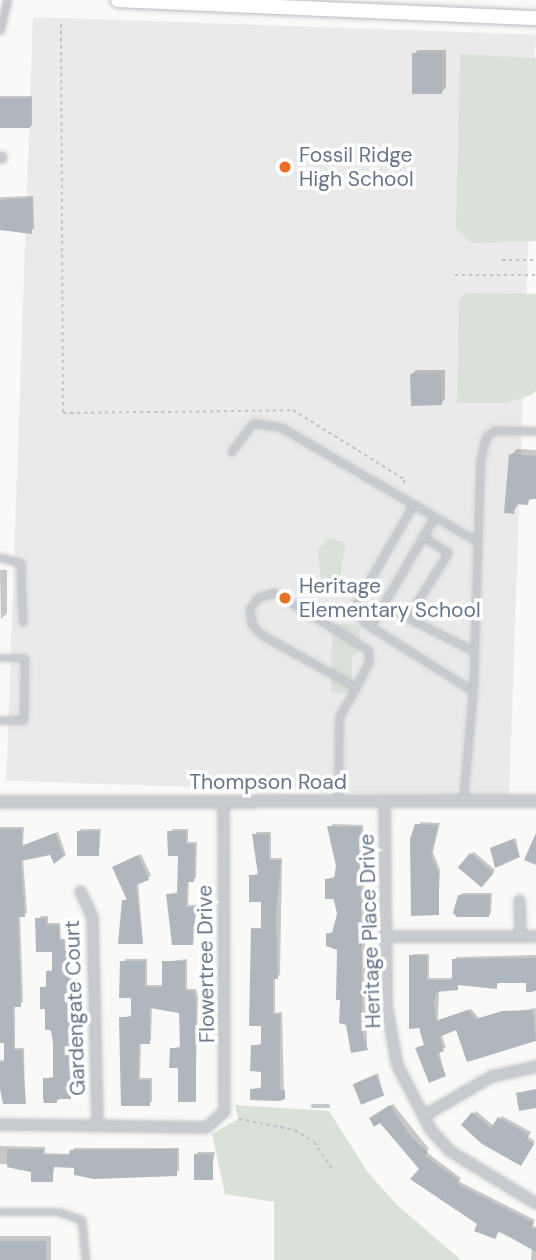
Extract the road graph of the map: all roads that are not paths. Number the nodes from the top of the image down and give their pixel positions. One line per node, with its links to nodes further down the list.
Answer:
1 (7, 0): 4 (lane)
2 (118, 0): 3 (main road)
3 (536, 18)
4 (0, 31)
5 (536, 431): 10 (lane)
6 (231, 452): 7 (lane)
7 (413, 506): 8 (lane); 15 (lane)
8 (434, 518): 9 (lane); 10 (lane)
9 (423, 537): 12 (lane); 13 (lane)
10 (477, 541): 16 (lane)
11 (0, 557): 14 (lane)
12 (383, 605): 13 (lane); 15 (lane)
13 (407, 618): 16 (lane)
14 (23, 622)
15 (370, 627): 19 (lane)
16 (474, 651): 19 (lane)
17 (0, 658): 20 (lane)
18 (356, 687): 18 (lane); 25 (lane)
19 (473, 690): 21 (lane)
20 (0, 721)
21 (463, 800): 23 (street, Thompson Road); 26 (street, Thompson Road)
22 (223, 801): 24 (street, Thompson Road); 25 (street, Thompson Road); 35 (street, Flowertree Drive)
23 (536, 801)
24 (0, 802)
25 (338, 802): 26 (street, Thompson Road)
26 (384, 802): 29 (street, Heritage Place Drive)
27 (80, 891): 35 (street, Gardengate Court)
28 (519, 900): 30 (street)
29 (385, 936): 30 (street); 33 (street, Heritage Place Drive)
30 (520, 936): 31 (street)
31 (536, 936)
32 (536, 1066): 33 (street)
33 (424, 1115): 36 (street, Heritage Place Drive)
34 (0, 1124): 35 (street)
35 (97, 1125)
36 (536, 1203)
37 (0, 1212): 38 (lane)
38 (86, 1260)

